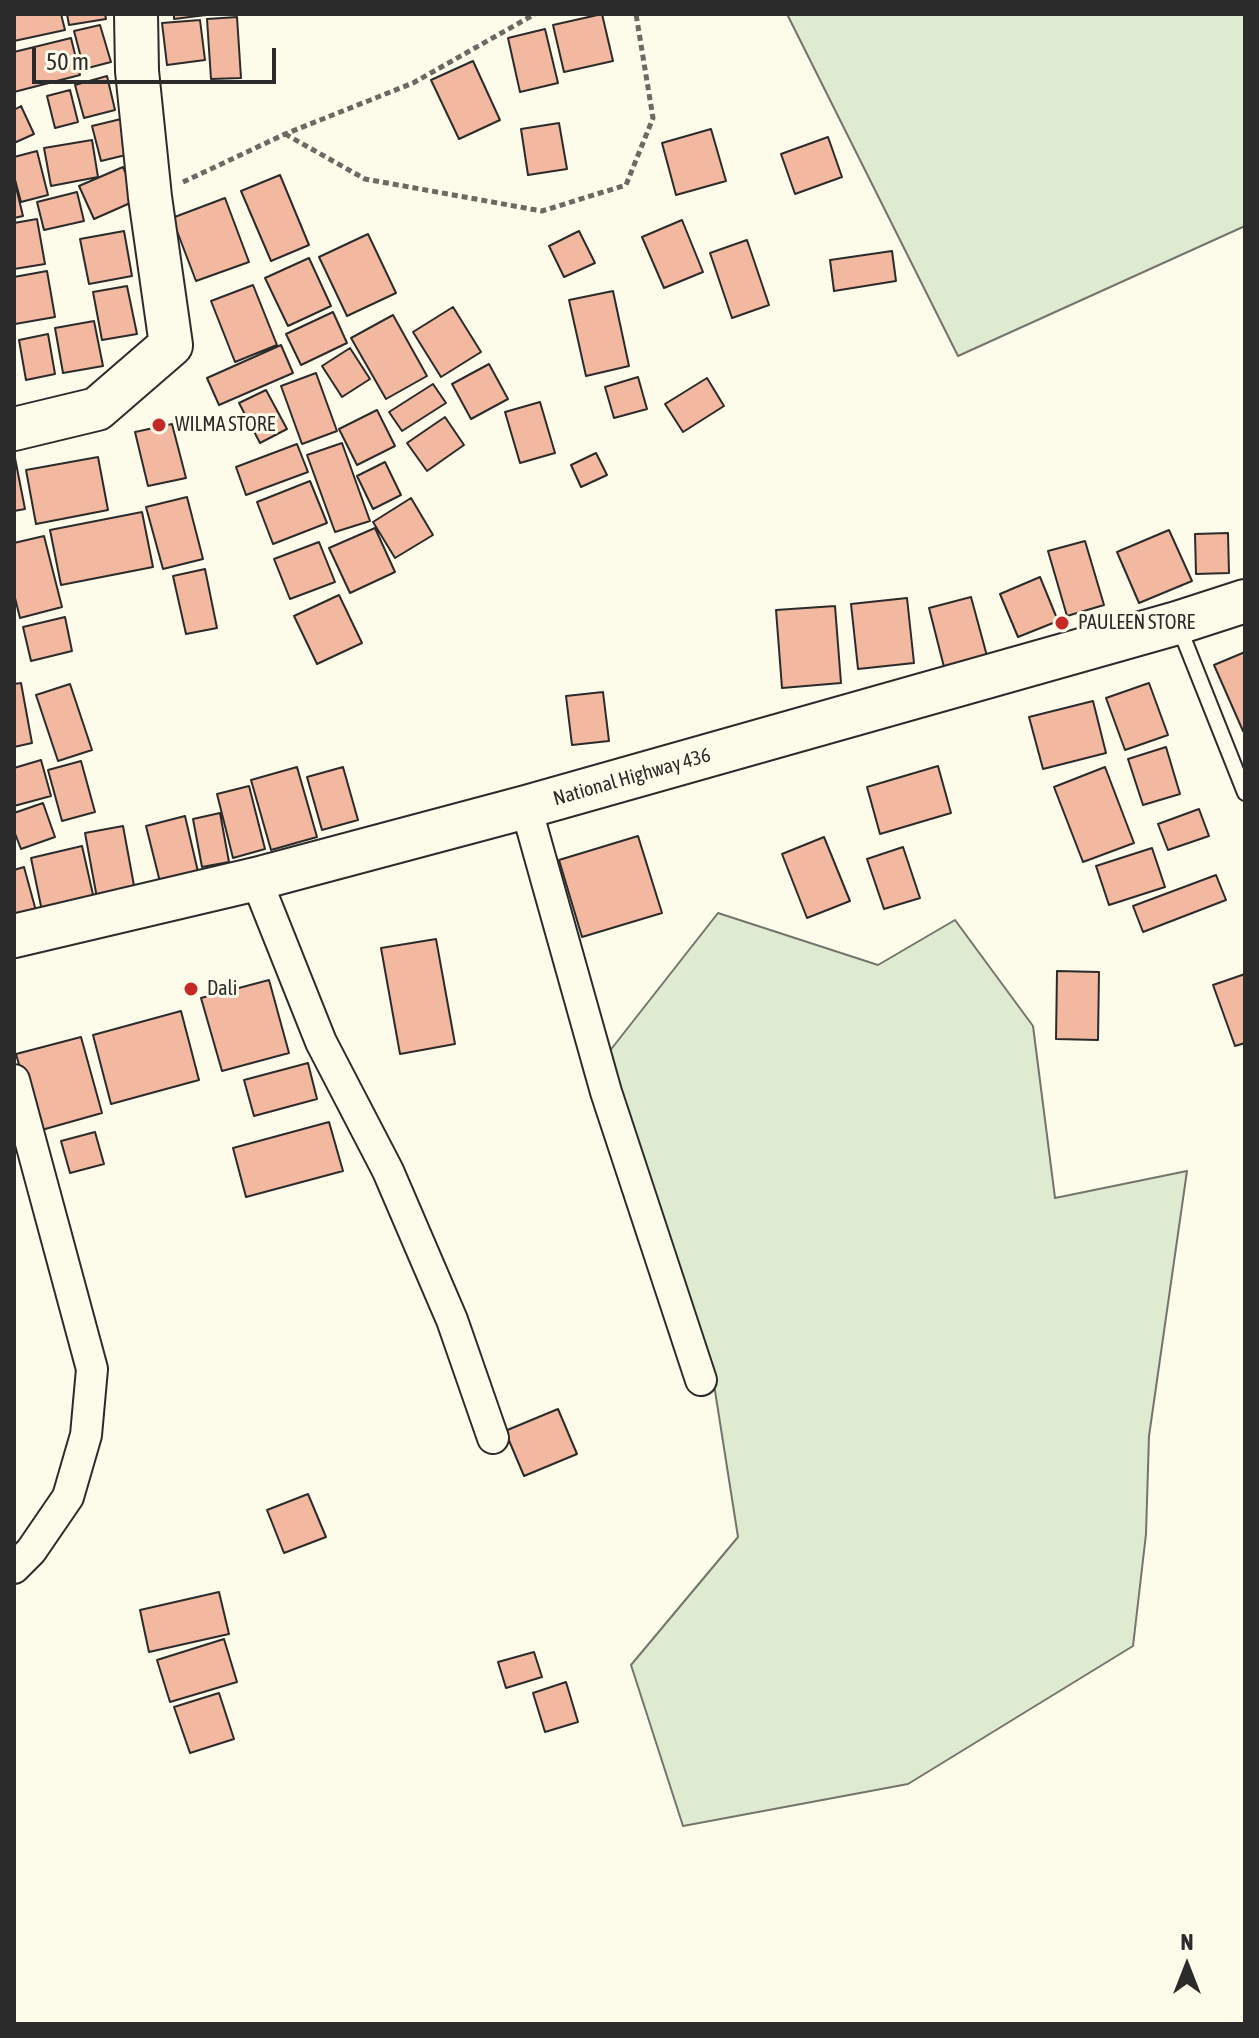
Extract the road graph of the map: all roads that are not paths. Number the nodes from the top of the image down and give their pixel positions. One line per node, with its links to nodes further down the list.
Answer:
1 (136, 14): 2 (main road)
2 (14, 429)
3 (1245, 601): 4 (main road, National Highway 436)
4 (1177, 623): 5 (lane); 6 (main road, National Highway 436)
5 (1245, 793)
6 (526, 807): 7 (main road, National Highway 436); 10 (street)
7 (256, 879): 8 (main road, National Highway 436); 11 (street)
8 (14, 936)
9 (14, 1080): 12 (street)
10 (701, 1380)
11 (493, 1438)
12 (14, 1568)

